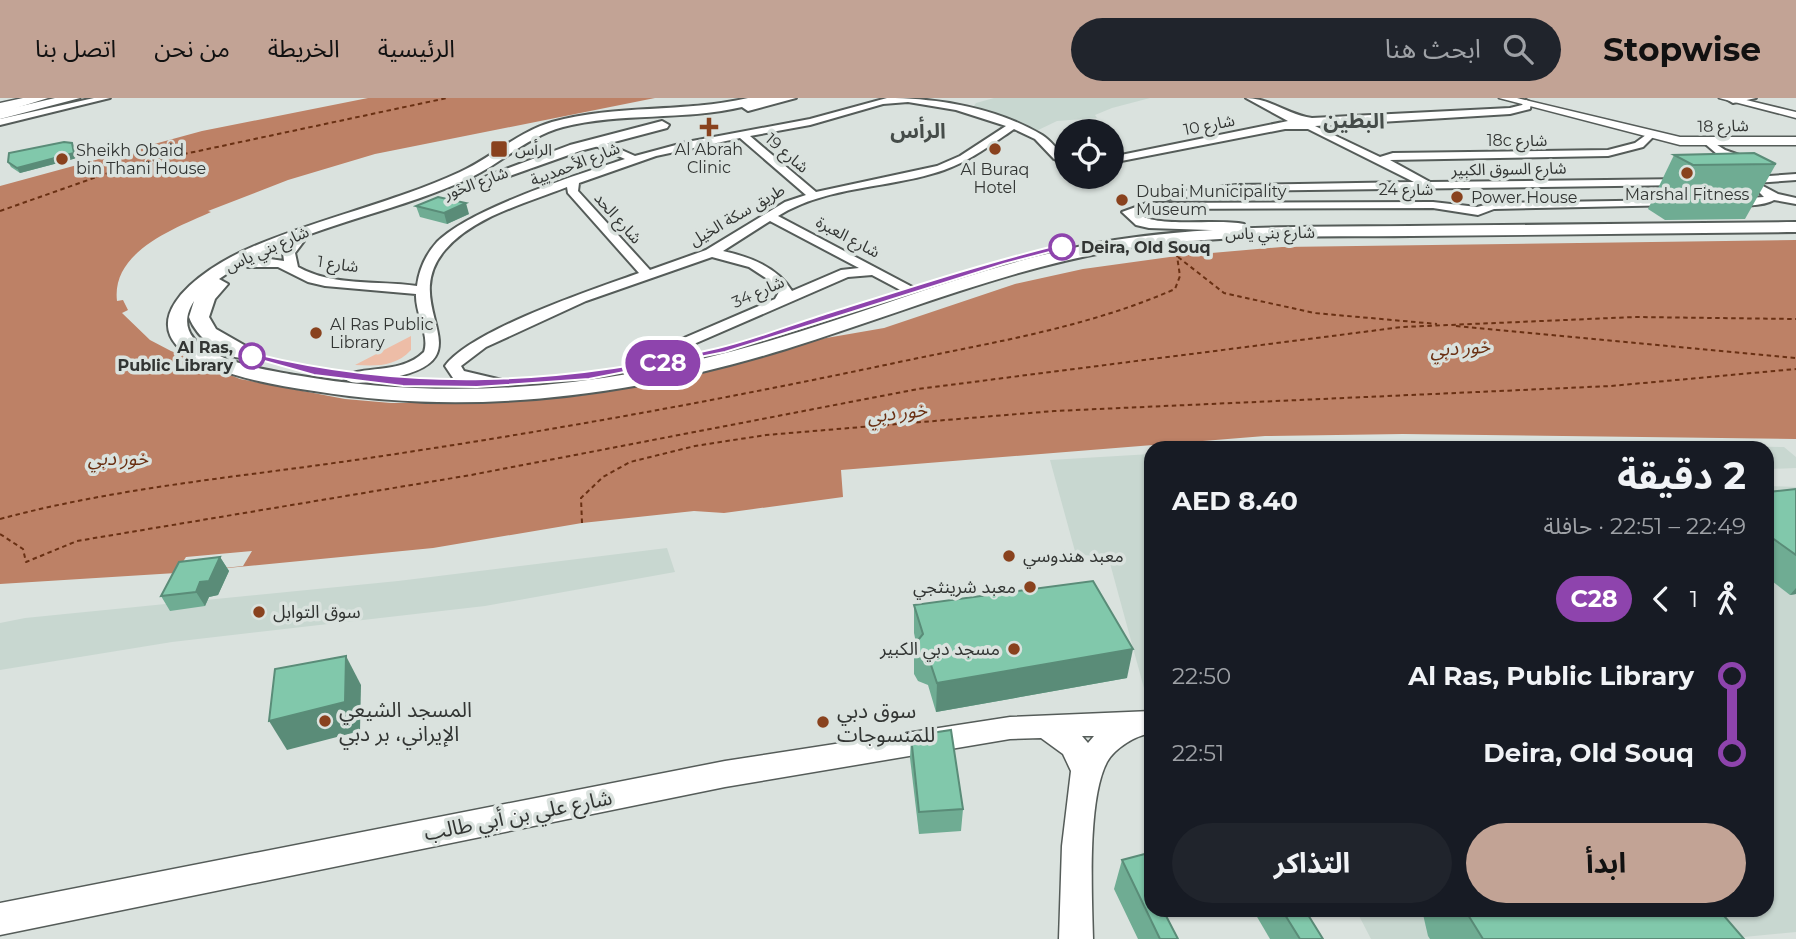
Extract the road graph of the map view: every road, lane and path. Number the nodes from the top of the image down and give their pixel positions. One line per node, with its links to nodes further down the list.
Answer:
1 (19, 98): 15 (main road)
2 (41, 98): 15 (highway)
3 (73, 98): 15 (main road)
4 (82, 98): 15 (main road)
5 (106, 98): 15 (street)
6 (762, 98): 42 (main road, شارع بني ياس)
7 (790, 98): 23 (main road, شارع الخور)
8 (1250, 98): 17 (street)
9 (1504, 98): 14 (street, شارع 18)
10 (1751, 98): 12 (street)
11 (889, 99): 19 (street); 20 (street, شارع الأحمديية)
12 (1728, 99): 13 (street)
13 (1779, 101): 16 (street)
14 (1526, 103): 18 (street); 21 (street, شارع 18)
15 (2, 108)
16 (1796, 115)
17 (1288, 122): 18 (street, شارع 10); 26 (street, شارع 10)
18 (1315, 125): 29 (street)
19 (1012, 126): 25 (street); 37 (street, طريق سكة الخيل)
20 (741, 134): 27 (street, شارع الأحمديية); 37 (street, شارع 19)
21 (1650, 135): 24 (street, شارع 18); 29 (street, 18c شارع)
22 (1796, 141): 24 (street, شارع 18)
23 (595, 142): 27 (street); 42 (main road, شارع الخور)
24 (1709, 142): 28 (street)
25 (1054, 154)
26 (1124, 157)
27 (634, 159): 33 (street, شارع الأحمديية)
28 (1757, 163)
29 (1387, 164): 36 (street)
30 (1770, 167): 31 (street)
31 (1796, 176): 32 (street)
32 (1752, 180): 34 (street); 38 (street)
33 (574, 181): 58 (street, شارع الحد); 59 (street, شارع الأحمديية)
34 (1727, 181)
35 (1699, 182): 36 (street, شارع السوق الكبير)
36 (1430, 186): 43 (street, شارع السوق الكبير)
37 (813, 195): 45 (street, طريق سكة الخيل)
38 (1770, 195): 39 (street); 41 (street)
39 (1796, 201)
40 (1696, 202): 44 (street, شارع 24)
41 (1718, 202)
42 (394, 206): 52 (main road, شارع الخور); 54 (main road, شارع بني ياس)
43 (1152, 206): 44 (street, شارع 24); 48 (street)
44 (1478, 211): 47 (street)
45 (769, 216): 53 (street, طريق سكة الخيل); 57 (street, شارع العبرة)
46 (1796, 221): 47 (main road, شارع بني ياس)
47 (1494, 224): 48 (main road, شارع بني ياس)
48 (1240, 227): 50 (main road, شارع بني ياس)
49 (1796, 227): 50 (main road, شارع بني ياس)
50 (1195, 232): 51 (main road, شارع بني ياس); 54 (main road, شارع بني ياس)
51 (1121, 236): 54 (main road); 61 (main road, شارع بني ياس)
52 (298, 241): 55 (main road, شارع الخور); 56 (street, شارع 1)
53 (711, 253): 58 (street, طريق سكة الخيل); 63 (street)
54 (1075, 253)
55 (248, 263): 56 (street, شارع 1); 67 (main road, شارع بني ياس)
56 (292, 268): 60 (street, شارع 1)
57 (874, 271): 61 (street, شارع العبرة); 63 (street, شارع 34)
58 (647, 274): 65 (street, طريق سكة الخيل)
59 (426, 275): 60 (street, شارع 1); 62 (street, شارع الأحمديية)
60 (382, 286): 62 (street, شارع 1)
61 (911, 290): 66 (main road, شارع بني ياس)
62 (423, 291): 64 (street, شارع الأحمديية)
63 (780, 302): 66 (street, شارع 34)
64 (433, 338): 65 (street); 67 (street)
65 (481, 344): 68 (street, طريق سكة الخيل)
66 (664, 363): 68 (main road, شارع بني ياس)
67 (352, 378): 68 (main road, شارع بني ياس)
68 (496, 383)
69 (1144, 722): 71 (street, شارع علي بن أبي طالب)
70 (1144, 724): 72 (street, شارع علي بن أبي طالب)
71 (1039, 725): 72 (street, شارع علي بن أبي طالب); 73 (street, شارع علي بن أبي طالب)
72 (1087, 782): 74 (street, شارع علي بن أبي طالب)
73 (0, 919)
74 (1076, 939)

